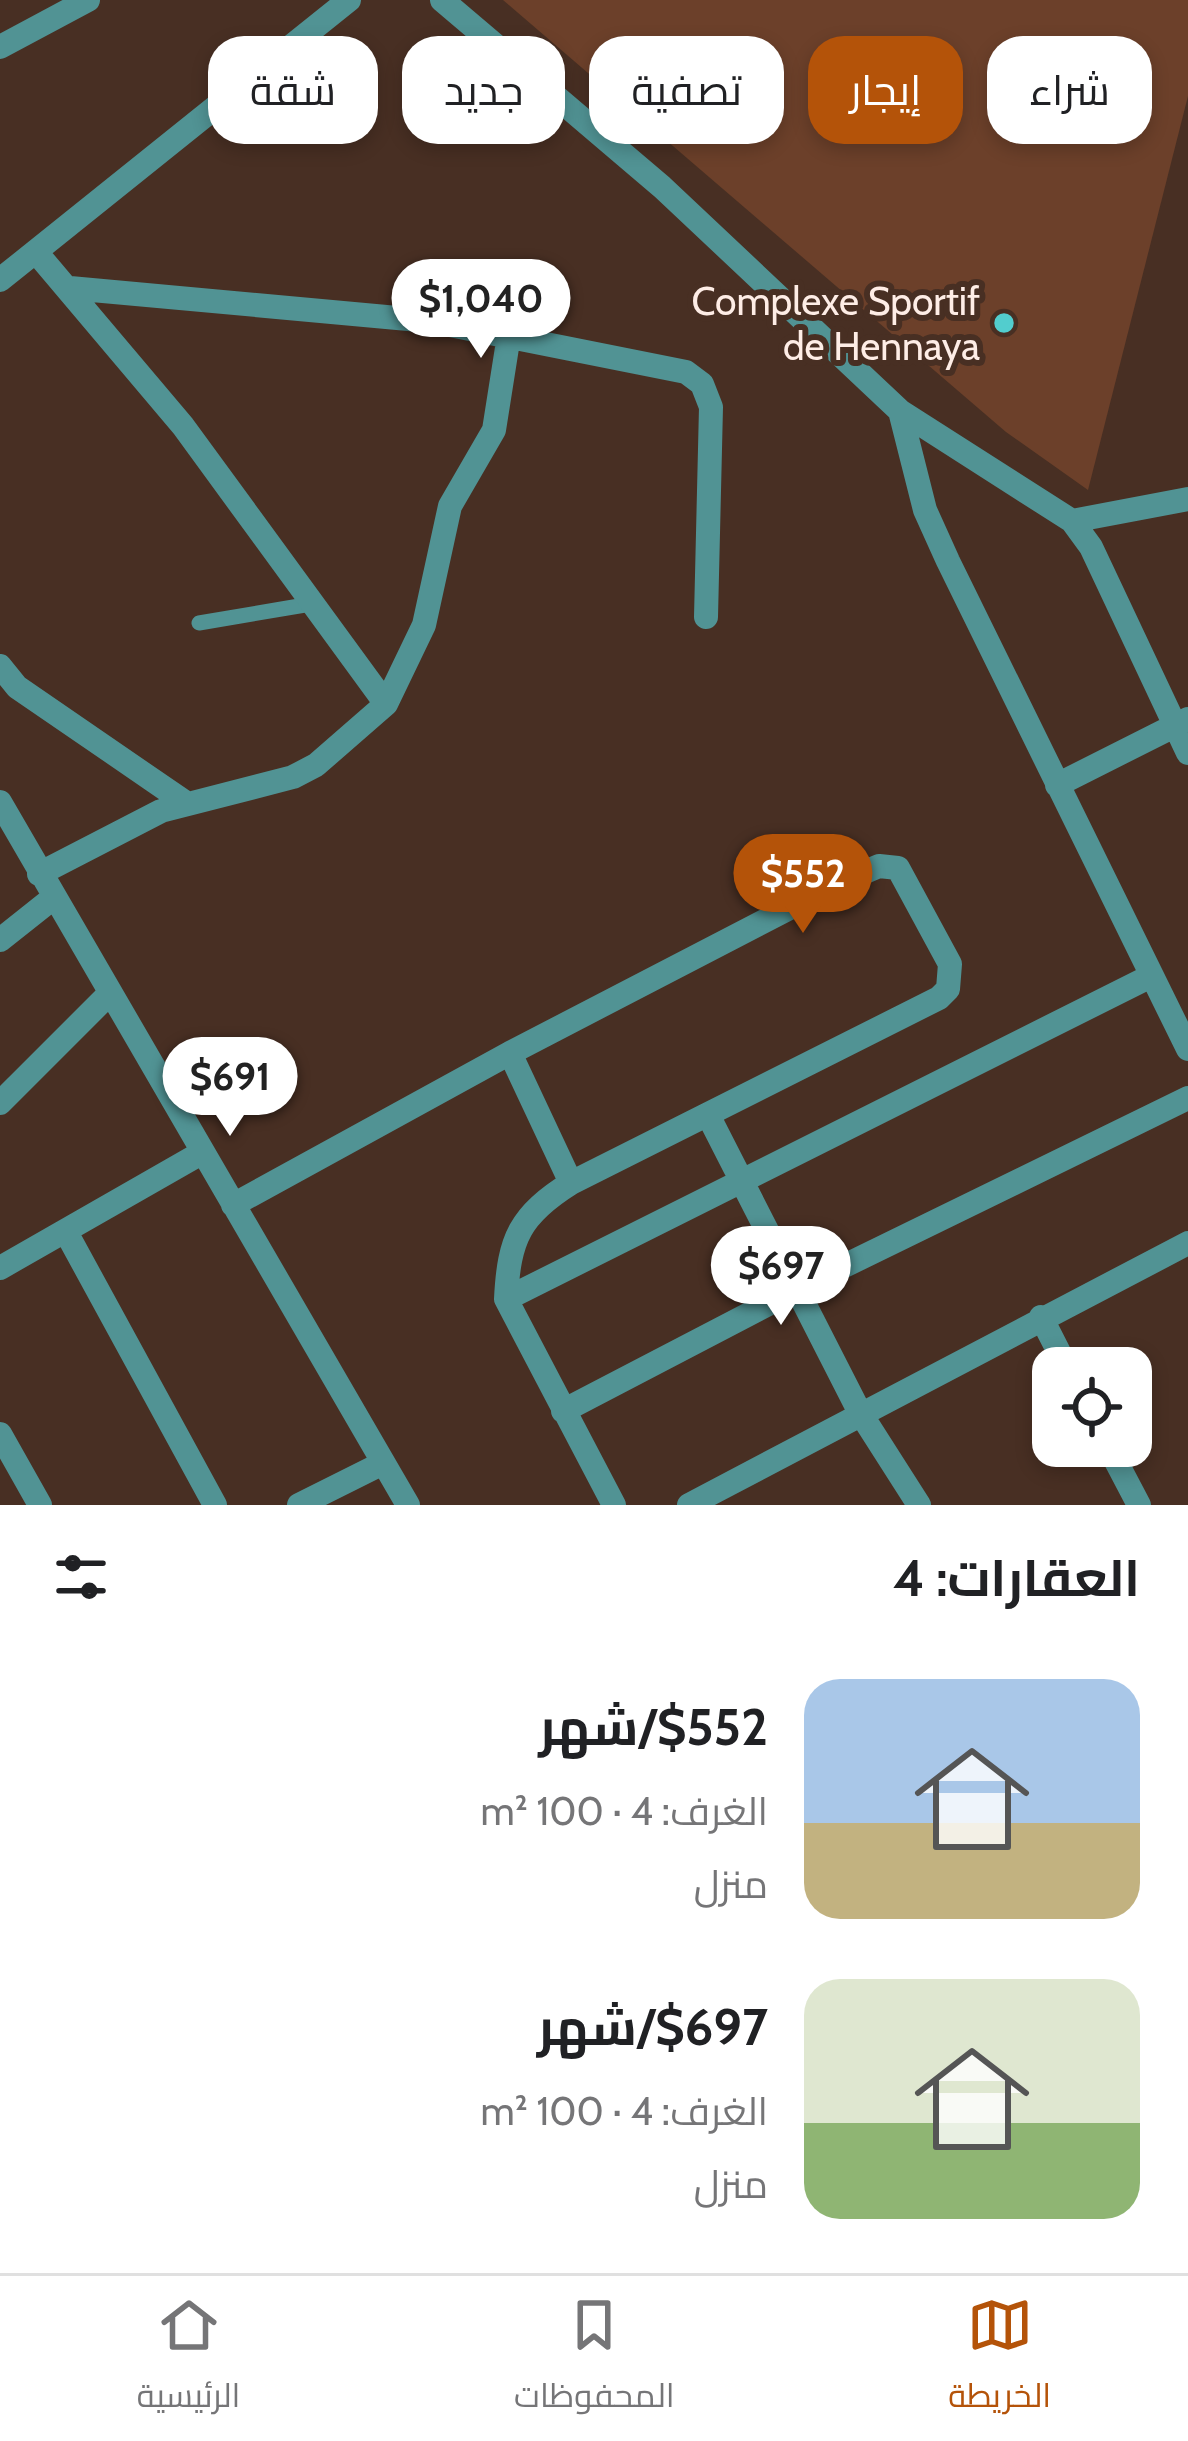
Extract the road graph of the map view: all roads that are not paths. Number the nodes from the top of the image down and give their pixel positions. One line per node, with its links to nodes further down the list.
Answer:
1 (88, 0): 4 (street)
2 (349, 0): 5 (street)
3 (442, 0): 9 (street)
4 (0, 47)
5 (36, 252): 6 (street); 7 (street)
6 (0, 280)
7 (70, 288): 8 (street); 12 (street)
8 (509, 335): 13 (street); 16 (street)
9 (900, 411): 11 (street); 19 (street)
10 (1188, 499): 11 (street)
11 (1072, 520): 17 (street)
12 (316, 603): 14 (lane); 16 (street)
13 (706, 616)
14 (199, 623)
15 (0, 666): 21 (street)
16 (386, 704): 21 (street)
17 (1182, 722): 18 (street); 19 (street)
18 (1188, 753)
19 (1057, 785): 25 (street)
20 (0, 802): 22 (street)
21 (186, 803): 22 (street)
22 (39, 874): 23 (street)
23 (52, 898): 24 (street); 26 (street)
24 (0, 940)
25 (1151, 976): 27 (street); 33 (street)
26 (110, 992): 30 (street); 32 (street)
27 (1188, 1049)
28 (510, 1053): 31 (street); 34 (street); 35 (street)
29 (1188, 1099): 39 (street)
30 (0, 1103)
31 (707, 1115): 33 (street); 34 (street)
32 (203, 1152): 35 (street); 36 (street)
33 (740, 1177): 39 (street); 40 (street)
34 (572, 1183): 40 (street)
35 (233, 1205): 46 (street)
36 (66, 1232): 38 (street); 49 (street)
37 (1188, 1243): 41 (street)
38 (0, 1268)
39 (795, 1290): 43 (street); 44 (street)
40 (506, 1299): 43 (street)
41 (1041, 1317): 42 (street); 44 (street)
42 (1056, 1347)
43 (563, 1411): 52 (street)
44 (860, 1411): 53 (street); 54 (street)
45 (0, 1434): 48 (street)
46 (383, 1463): 50 (street); 51 (street)
47 (1119, 1467): 55 (street)
48 (40, 1505)
49 (215, 1505)
50 (299, 1505)
51 (408, 1505)
52 (614, 1505)
53 (688, 1505)
54 (919, 1505)
55 (1139, 1505)

